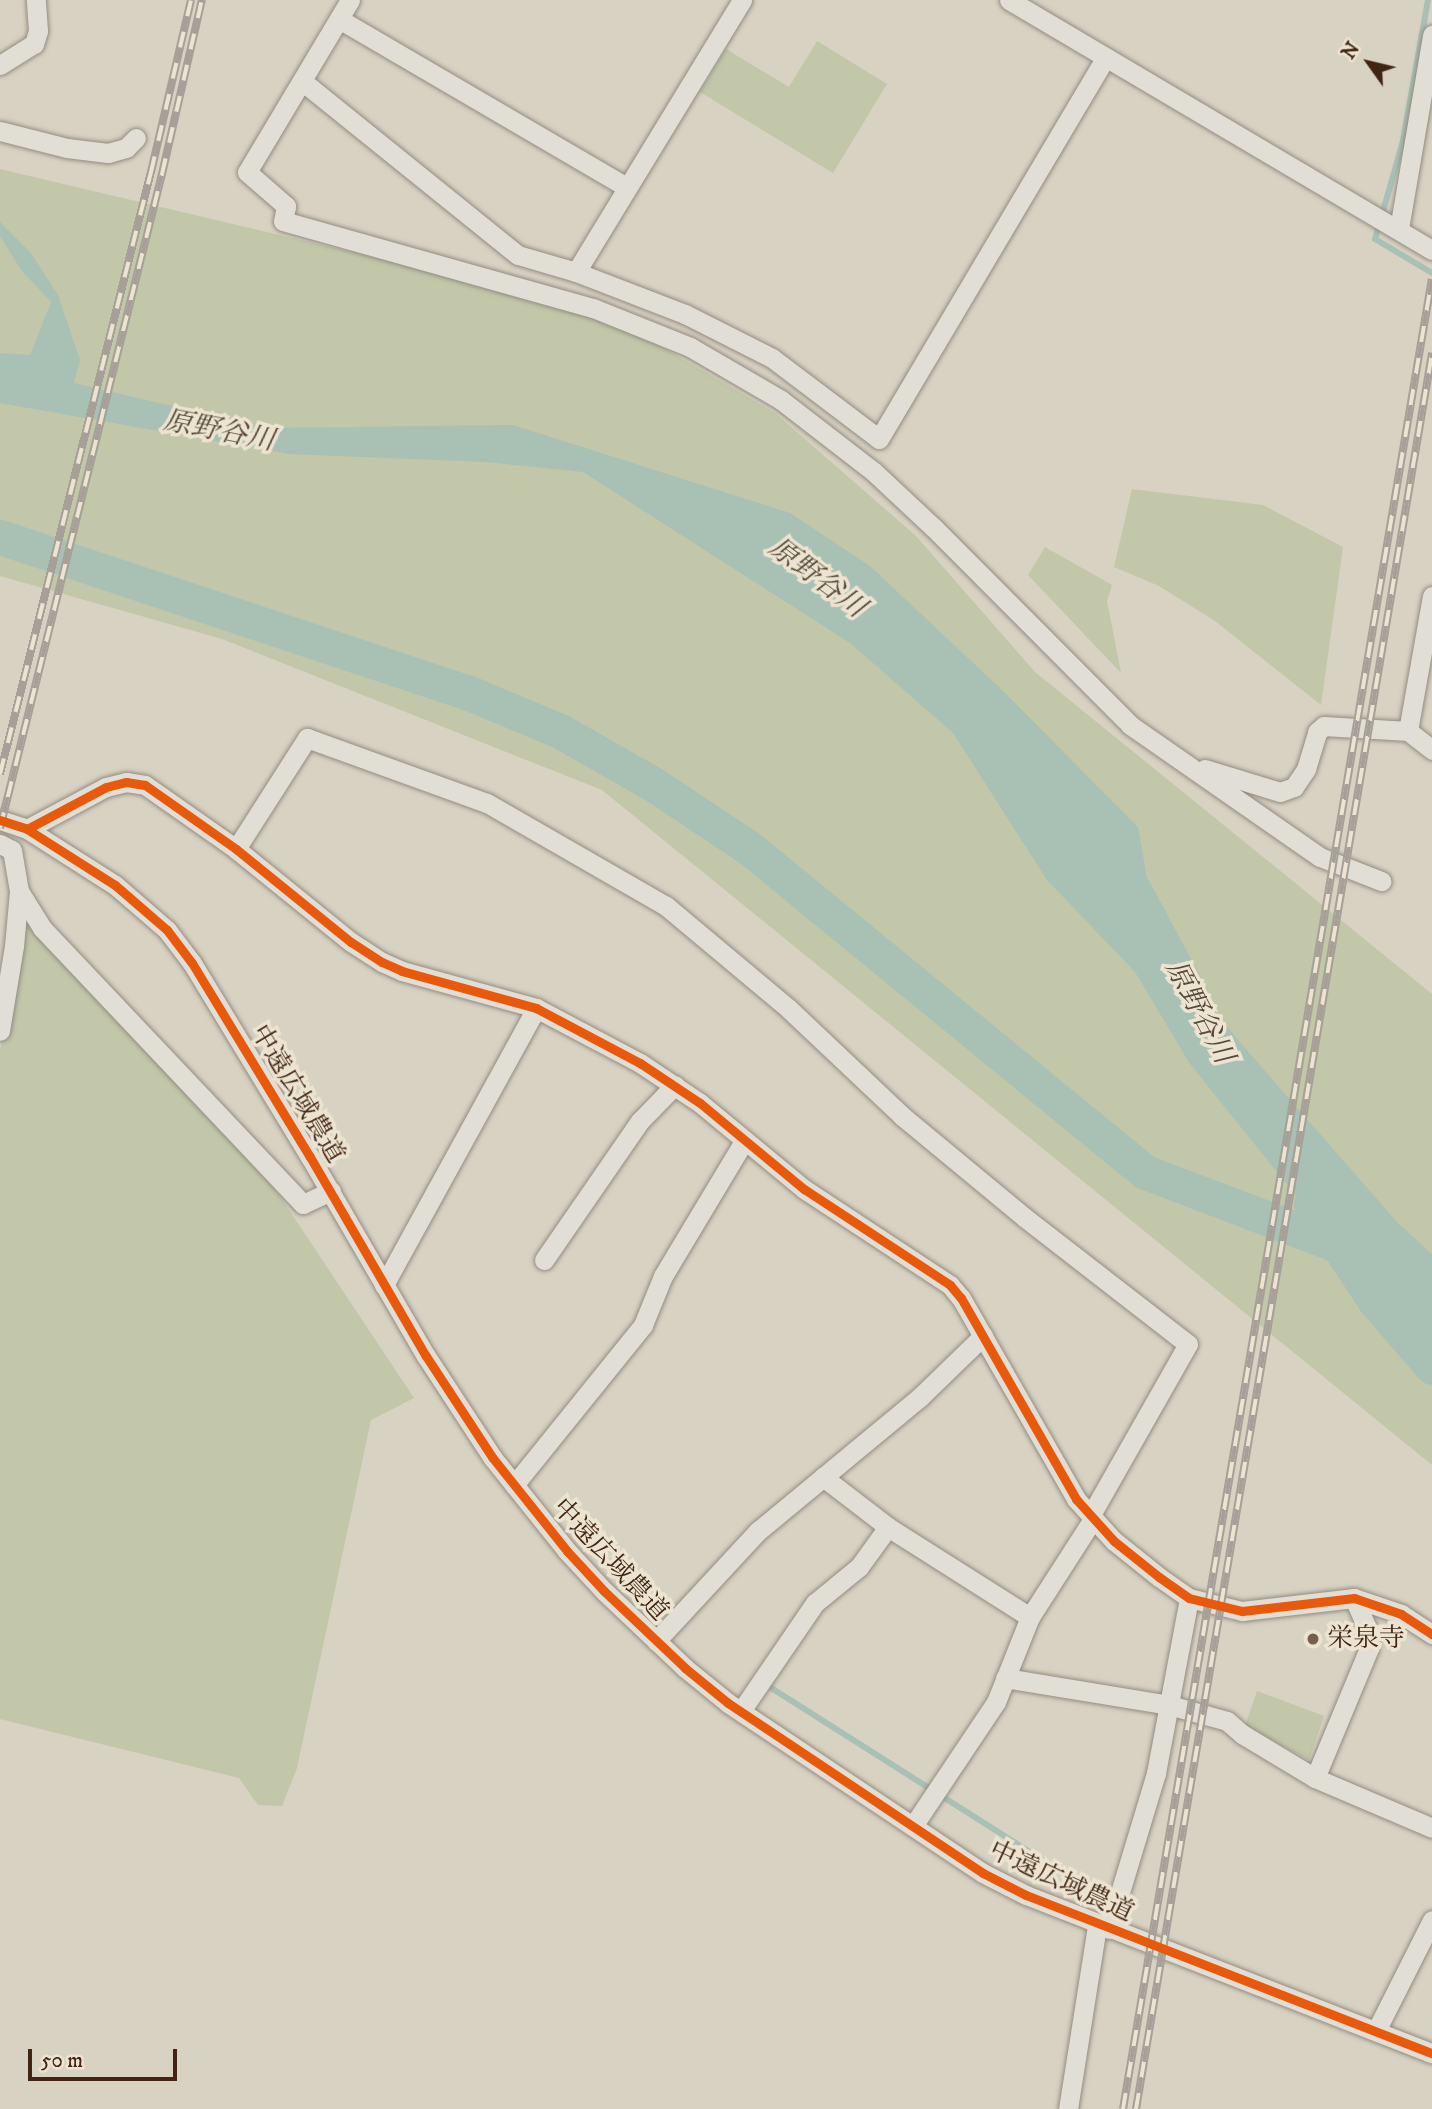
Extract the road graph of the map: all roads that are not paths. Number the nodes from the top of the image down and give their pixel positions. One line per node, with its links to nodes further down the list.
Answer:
1 (36, 0): 8 (street)
2 (350, 0): 5 (street)
3 (742, 0): 12 (street)
4 (1009, 0): 7 (street)
5 (339, 19): 9 (street); 12 (street)
6 (1432, 35): 13 (street)
7 (1106, 57): 13 (street); 15 (street)
8 (0, 65)
9 (302, 81): 15 (street); 19 (street)
10 (0, 131): 11 (street)
11 (136, 138)
12 (627, 187): 15 (street)
13 (1399, 229): 14 (street)
14 (1432, 250)
15 (576, 272)
16 (1432, 596): 17 (street)
17 (1408, 731): 18 (street); 19 (street)
18 (1432, 750)
19 (1173, 756): 24 (street)
20 (0, 820): 21 (street, 中遠広域農道)
21 (27, 829): 23 (street); 30 (street, 中遠広域農道)
22 (0, 844): 25 (street)
23 (236, 849): 26 (street); 36 (street)
24 (1381, 881)
25 (19, 891): 27 (street); 30 (street)
26 (536, 1008): 28 (street); 32 (street)
27 (0, 1031)
28 (675, 1086): 29 (street); 31 (street)
29 (744, 1141): 33 (street); 35 (street)
30 (331, 1191): 32 (street, 中遠広域農道)
31 (544, 1260)
32 (384, 1284): 35 (street, 中遠広域農道)
33 (984, 1336): 34 (street); 36 (street)
34 (824, 1477): 37 (street); 42 (street)
35 (514, 1485): 42 (street, 中遠広域農道)
36 (1092, 1517): 38 (street); 40 (street)
37 (888, 1527): 40 (street); 45 (street)
38 (1189, 1598): 39 (street); 44 (street)
39 (1354, 1598): 41 (street); 46 (street)
40 (1030, 1617): 43 (street)
41 (1432, 1634)
42 (656, 1641): 45 (street, 中遠広域農道)
43 (1005, 1678): 44 (street); 47 (street)
44 (1169, 1705): 46 (street); 50 (street)
45 (741, 1711): 47 (street, 中遠広域農道)
46 (1315, 1777): 48 (street)
47 (914, 1826): 50 (street, 中遠広域農道)
48 (1432, 1828)
49 (1432, 1920): 51 (street)
50 (1103, 1927): 51 (street, 中遠広域農道); 53 (street)
51 (1376, 2031): 52 (street, 中遠広域農道)
52 (1432, 2053)
53 (1068, 2109)

